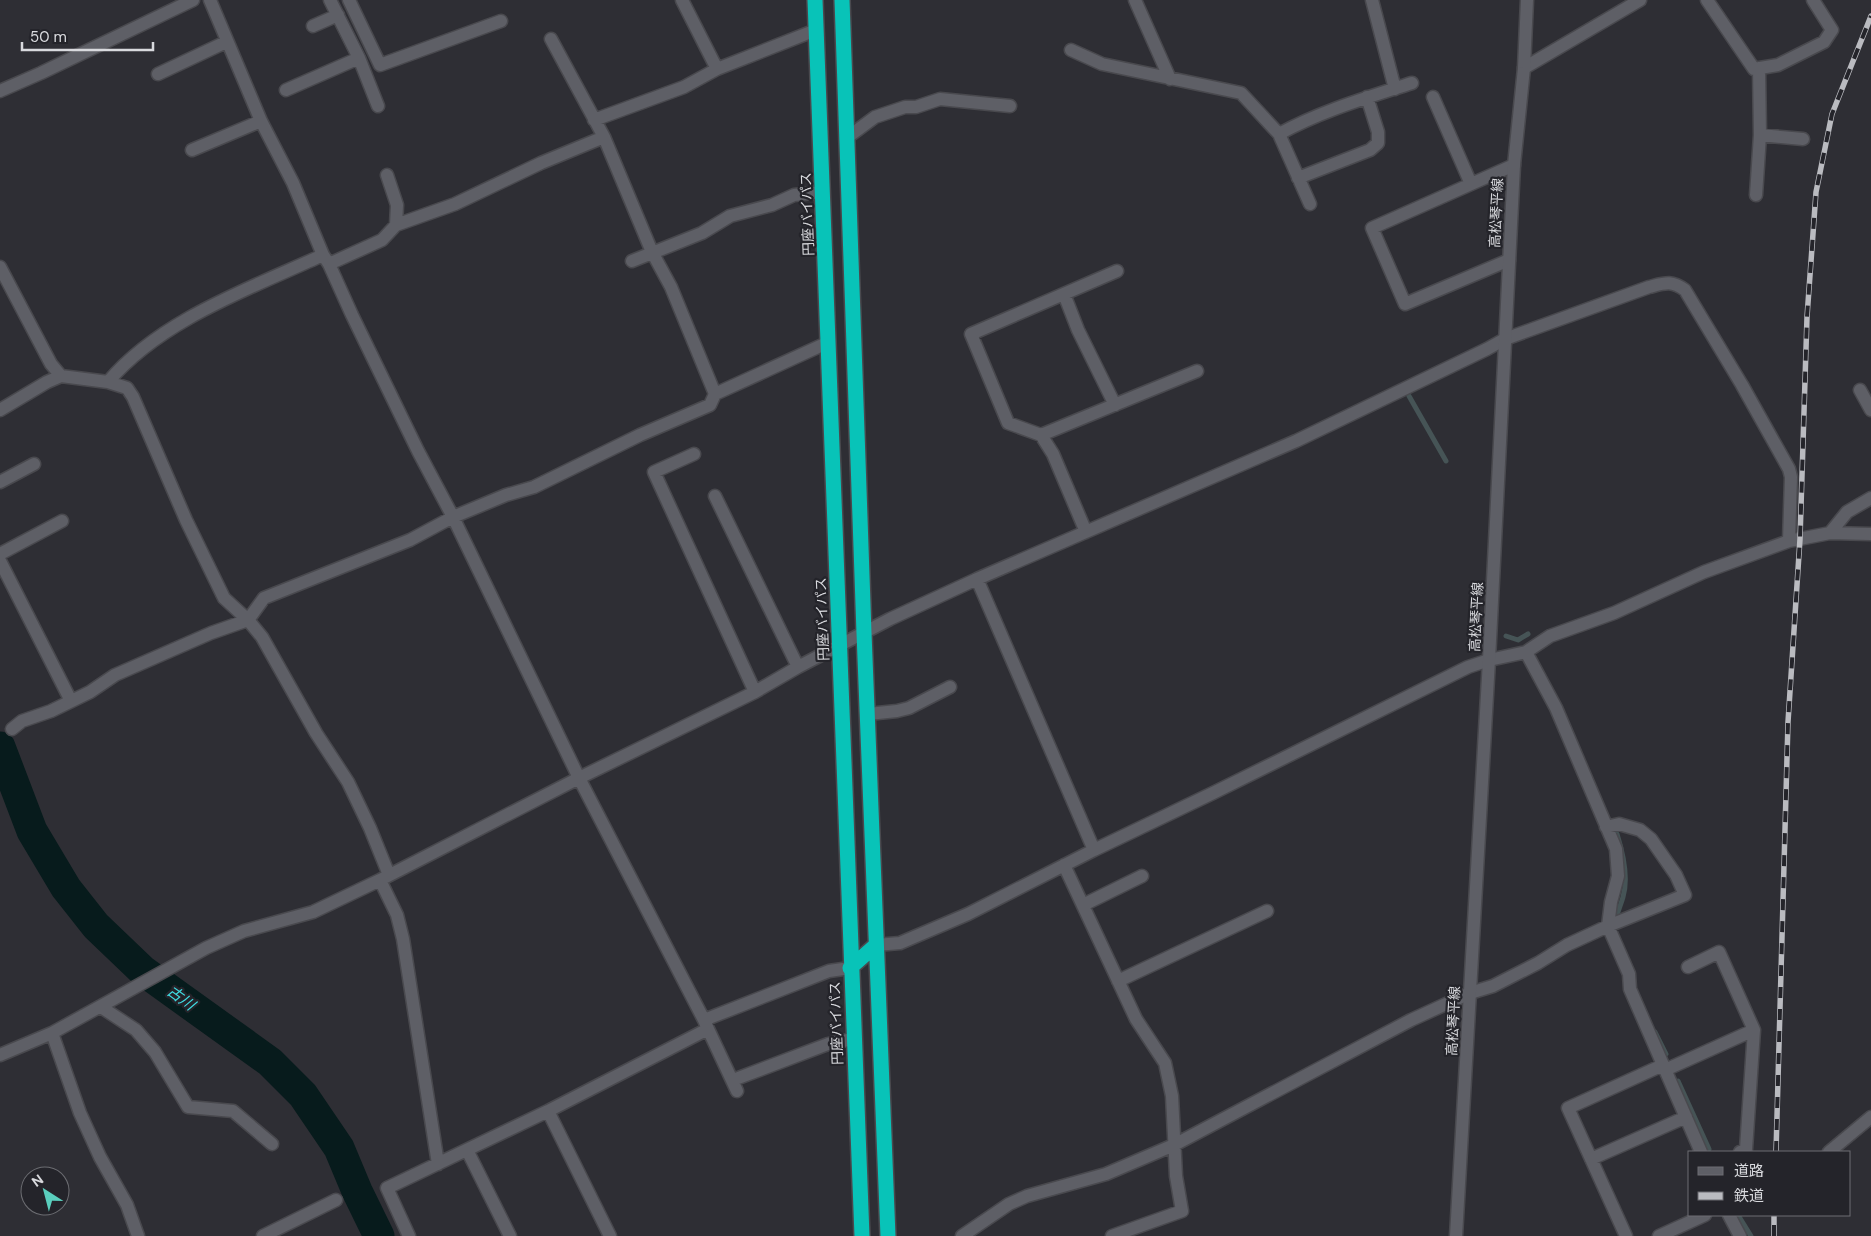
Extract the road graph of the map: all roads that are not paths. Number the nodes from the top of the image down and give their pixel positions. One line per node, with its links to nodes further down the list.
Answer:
1 (193, 0): 30 (street)
2 (210, 0): 19 (street)
3 (330, 0): 14 (street)
4 (349, 0): 15 (street)
5 (682, 0): 24 (street)
6 (815, 0): 17 (highway, 円座バイパス)
7 (1135, 0): 26 (street)
8 (1372, 0): 28 (street)
9 (1528, 0): 22 (street, 高松琴平線)
10 (1640, 0): 22 (street)
11 (1707, 0): 23 (street)
12 (1813, 0): 23 (street)
13 (845, 1): 40 (highway)
14 (338, 15): 16 (street); 21 (street)
15 (501, 20)
16 (313, 26)
17 (816, 30): 24 (street); 47 (highway, 円座バイパス)
18 (551, 40): 35 (street)
19 (226, 42): 25 (street); 36 (street)
20 (1071, 50): 26 (street)
21 (359, 58): 29 (street); 33 (street)
22 (1524, 68): 43 (street, 高松琴平線)
23 (1759, 68): 38 (street)
24 (717, 69): 35 (street)
25 (158, 74)
26 (1170, 79): 37 (street)
27 (1412, 84): 28 (street)
28 (1395, 89): 31 (street)
29 (286, 90)
30 (0, 91)
31 (1367, 97): 37 (street); 45 (street)
32 (1433, 97): 46 (street)
33 (378, 106)
34 (1010, 106): 40 (street)
35 (594, 120): 39 (street)
36 (261, 121): 42 (street); 52 (street)
37 (1279, 134): 45 (street)
38 (1760, 135): 41 (street); 48 (street)
39 (604, 137): 50 (street); 51 (street)
40 (848, 137): 84 (highway)
41 (1802, 139)
42 (192, 150)
43 (1514, 165): 46 (street); 53 (street, 高松琴平線)
44 (388, 175): 50 (street)
45 (1298, 178): 49 (street)
46 (1471, 184): 53 (street)
47 (823, 192): 51 (street); 59 (highway, 円座バイパス)
48 (1756, 195)
49 (1310, 204)
50 (396, 225): 52 (street)
51 (652, 252): 54 (street); 64 (street)
52 (326, 260): 62 (street); 74 (street)
53 (1509, 260): 58 (street, 高松琴平線)
54 (632, 261)
55 (0, 267): 61 (street)
56 (1117, 271): 57 (street)
57 (1064, 294): 65 (street); 68 (street)
58 (1505, 339): 76 (street); 79 (street); 87 (street, 高松琴平線)
59 (829, 342): 64 (street); 85 (highway, 円座バイパス)
60 (1197, 371): 65 (street)
61 (61, 376): 62 (street); 66 (street)
62 (108, 382): 83 (street)
63 (1860, 390): 67 (street)
64 (715, 394): 74 (street)
65 (1115, 405): 68 (street)
66 (0, 410)
67 (1871, 410)
68 (1040, 435): 76 (street)
69 (694, 454): 90 (street)
70 (34, 464): 71 (street)
71 (0, 482)
72 (715, 496): 88 (street)
73 (1871, 498): 77 (street)
74 (453, 517): 83 (street); 94 (street)
75 (62, 521): 80 (street)
76 (1086, 532): 82 (street)
77 (1830, 533): 78 (street); 79 (street)
78 (1871, 534)
79 (1788, 541): 86 (street)
80 (0, 554)
81 (0, 561): 91 (street)
82 (977, 579): 84 (street); 96 (street)
83 (248, 620): 91 (street); 99 (street)
84 (864, 633): 85 (street); 92 (highway)
85 (839, 646): 88 (street); 105 (highway, 円座バイパス)
86 (1526, 652): 87 (street); 95 (street)
87 (1489, 660): 96 (street); 107 (street, 高松琴平線)
88 (798, 667): 90 (street)
89 (950, 687): 92 (street)
90 (755, 692): 94 (street)
91 (71, 701): 93 (street)
92 (868, 714): 103 (highway)
93 (12, 729)
94 (579, 778): 99 (street); 109 (street)
95 (1606, 827): 102 (street); 102 (street)
96 (1094, 850): 97 (street)
97 (1064, 865): 100 (street); 103 (street)
98 (1142, 876): 100 (street)
99 (384, 878): 108 (street); 125 (street)
100 (1082, 905): 106 (street)
101 (1266, 911): 106 (street)
102 (1608, 926): 107 (street); 114 (street)
103 (876, 945): 105 (highway); 136 (highway)
104 (1688, 967): 110 (street)
105 (850, 968): 109 (street); 112 (highway, 円座バイパス)
106 (1118, 981): 119 (street)
107 (1470, 994): 119 (street); 139 (street, 高松琴平線)
108 (101, 1007): 111 (street); 118 (street)
109 (706, 1025): 112 (street); 115 (street)
110 (1754, 1030): 114 (street); 122 (street)
111 (52, 1034): 113 (street); 130 (street)
112 (853, 1039): 135 (highway, 円座バイパス)
113 (0, 1056)
114 (1664, 1068): 116 (street); 124 (street)
115 (548, 1111): 120 (street); 134 (street)
116 (1686, 1117): 121 (street); 124 (street)
117 (1871, 1117): 123 (street)
118 (272, 1144)
119 (1174, 1145): 129 (street); 137 (street)
120 (467, 1150): 125 (street); 133 (street)
121 (1701, 1151)
122 (1742, 1151)
123 (1830, 1151)
124 (1591, 1159): 140 (street)
125 (438, 1164): 132 (street)
126 (336, 1200): 131 (street)
127 (1703, 1216): 141 (street)
128 (1730, 1216): 142 (street)
129 (1142, 1231): 138 (street)
130 (138, 1236)
131 (262, 1236)
132 (410, 1236)
133 (510, 1236)
134 (610, 1236)
135 (862, 1236)
136 (888, 1236)
137 (962, 1236)
138 (1112, 1236)
139 (1456, 1236)
140 (1626, 1236)
141 (1658, 1236)
142 (1740, 1236)

